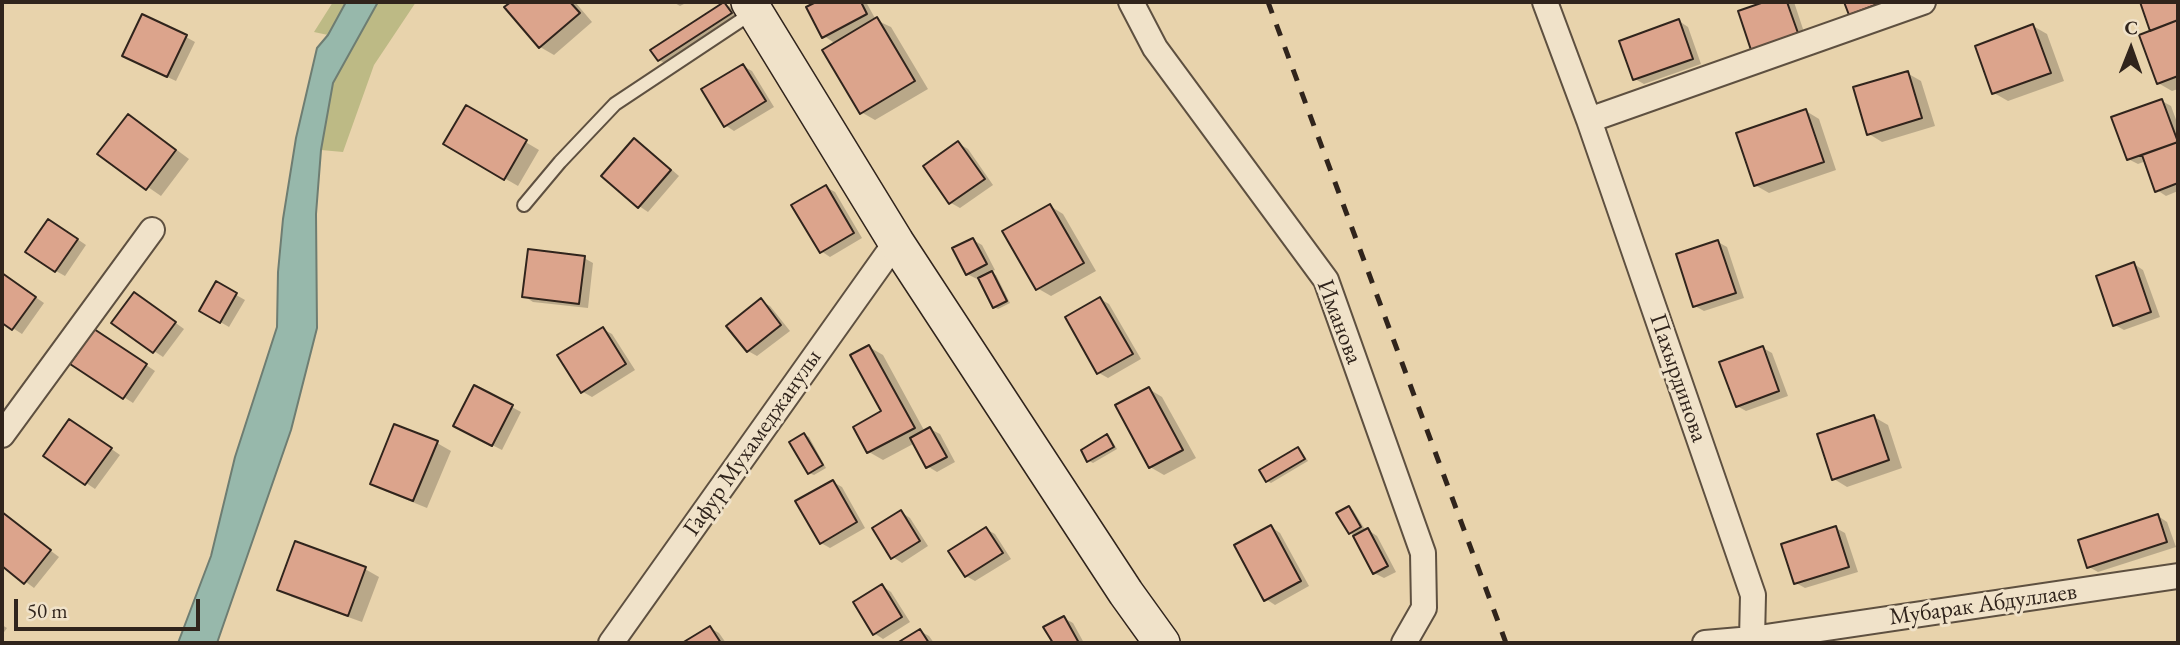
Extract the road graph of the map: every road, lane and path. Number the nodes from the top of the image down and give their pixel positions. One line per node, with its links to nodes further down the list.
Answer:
1 (1131, 2): 14 (street, Иманова)
2 (1545, 2): 5 (street, Пахырдинова)
3 (1923, 2): 5 (street)
4 (752, 6): 6 (lane); 8 (main road)
5 (1589, 120): 11 (street, Пахырдинова)
6 (524, 205)
7 (152, 230): 9 (street)
8 (896, 243): 12 (street, Гафур Мухамеджанулы); 13 (main road)
9 (2, 435)
10 (2178, 576): 11 (street, Мубарак Абдуллаев)
11 (1752, 639): 15 (street, Мубарак Абдуллаев)
12 (611, 643)
13 (1162, 643)
14 (1404, 643)
15 (1705, 643)

